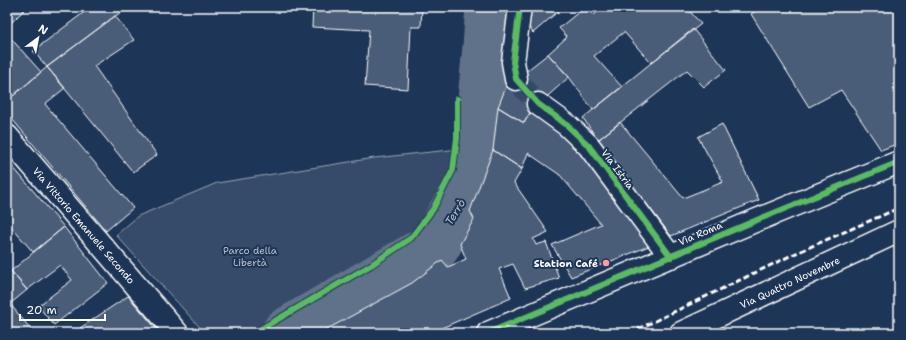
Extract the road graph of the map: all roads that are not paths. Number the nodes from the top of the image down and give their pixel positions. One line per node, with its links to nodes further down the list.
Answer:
1 (520, 7): 2 (street)
2 (516, 79)
3 (538, 104): 7 (street, Via Istria)
4 (7, 136): 8 (street, Via Vittorio Emanuele Secondo)
5 (899, 162): 7 (street, Via Roma)
6 (899, 231): 10 (street, Via Quattro Novembre)
7 (671, 257): 9 (street, Via Roma)
8 (177, 333)
9 (488, 333)
10 (681, 333)

